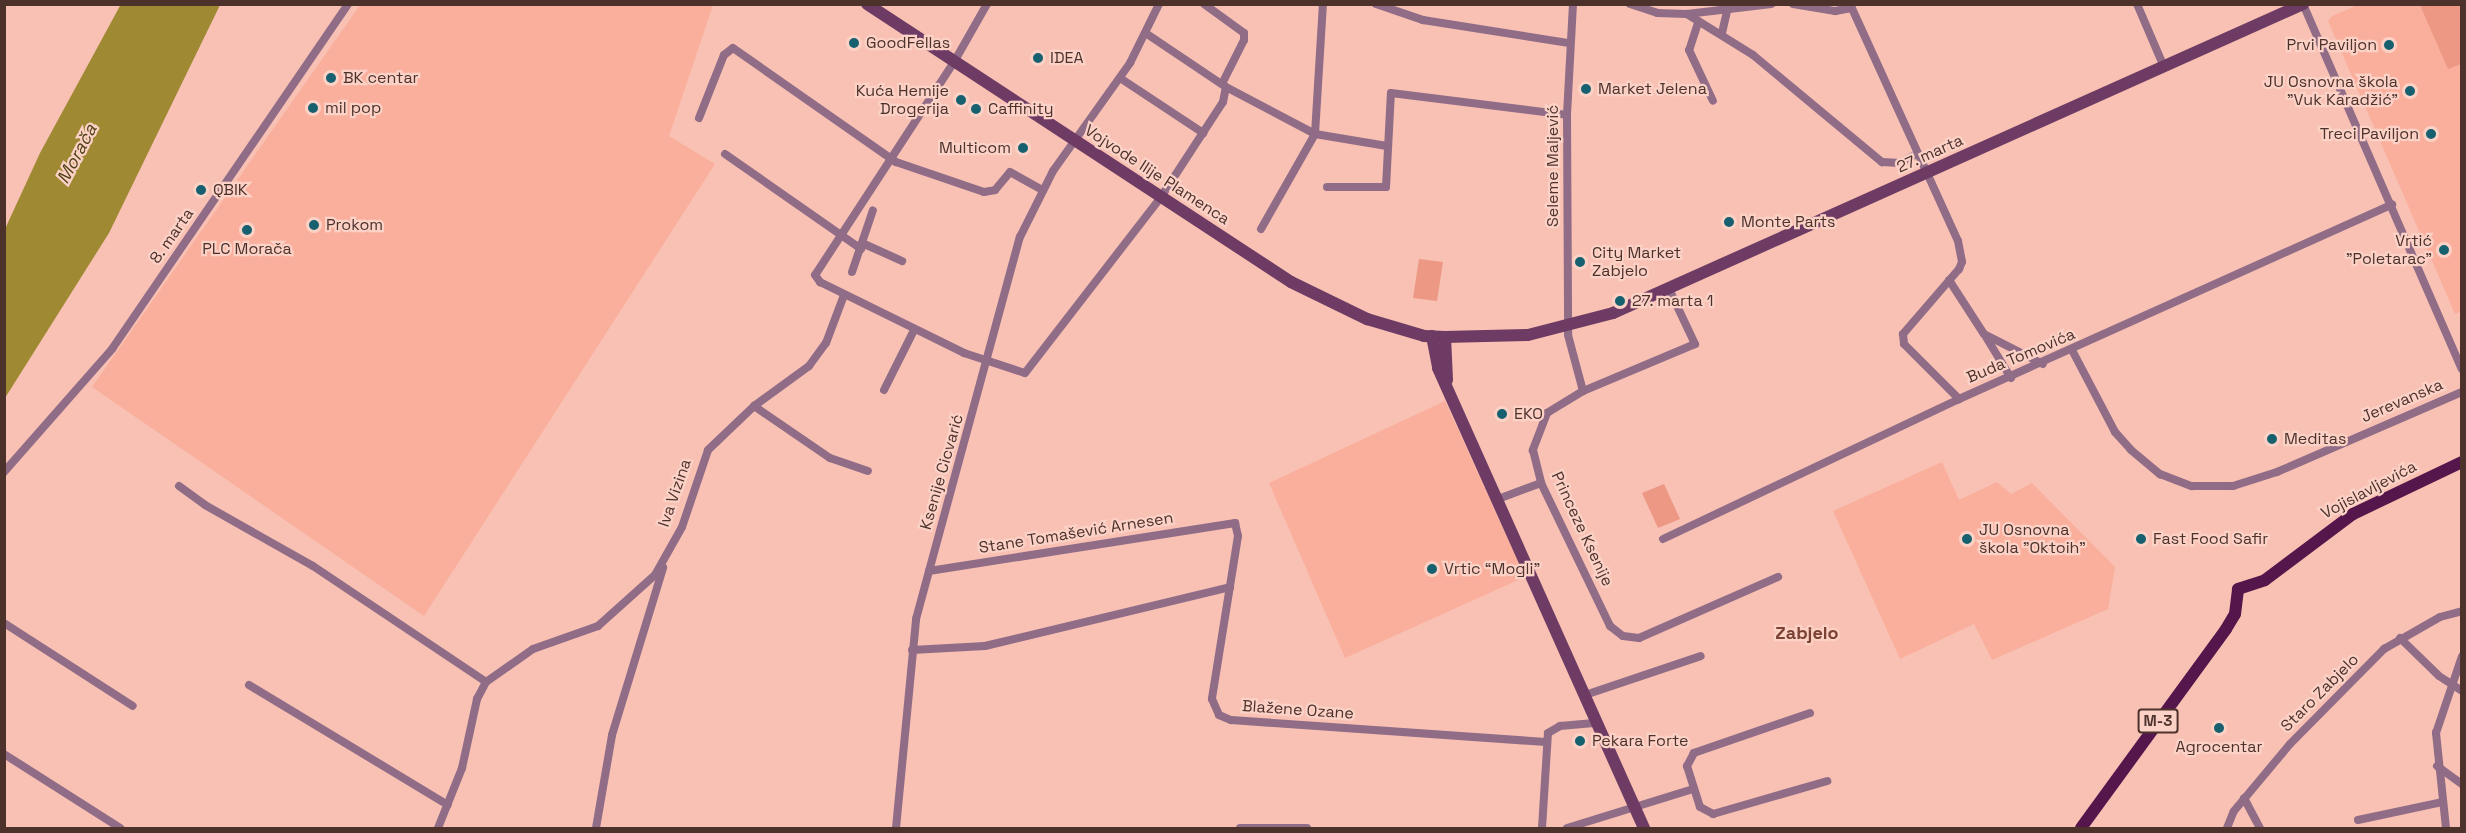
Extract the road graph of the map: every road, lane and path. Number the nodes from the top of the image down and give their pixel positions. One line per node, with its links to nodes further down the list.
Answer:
1 (348, 4): 67 (street, 8. marta)
2 (867, 4): 21 (street, Vojvode Ilije Plamenca)
3 (987, 4): 21 (street)
4 (1160, 4): 19 (street)
5 (1204, 4): 24 (street)
6 (1323, 4): 29 (street)
7 (1376, 4): 20 (street)
8 (1573, 4): 20 (street, Seleme Maljević)
9 (1630, 4): 16 (street)
10 (1771, 4): 15 (street)
11 (1793, 4): 14 (street)
12 (2137, 4): 22 (street)
13 (2303, 4): 22 (street, 27. marta); 39 (street)
14 (1851, 6): 33 (street)
15 (1728, 8): 16 (street); 18 (street)
16 (1687, 14): 17 (street)
17 (1698, 23): 18 (street); 25 (street)
18 (1722, 33): 33 (street)
19 (1147, 34): 23 (street); 24 (street)
20 (1569, 43): 26 (street, Seleme Maljević)
21 (954, 62): 30 (street, Vojvode Ilije Plamenca); 34 (street)
22 (2164, 67): 35 (street, 27. marta)
23 (1120, 78): 28 (street); 30 (street, Ksenije Cicvarić)
24 (1224, 85): 28 (street); 29 (street)
25 (1713, 101)
26 (1568, 115): 31 (street); 49 (street, Seleme Maljević)
27 (699, 118): 34 (street)
28 (1203, 133): 38 (street)
29 (1315, 134): 31 (street); 41 (street)
30 (1074, 140): 37 (street, Ksenije Cicvarić); 38 (street, Vojvode Ilije Plamenca)
31 (1387, 146): 36 (street)
32 (725, 154): 42 (street)
33 (1917, 154): 35 (street)
34 (888, 158): 37 (street); 42 (street)
35 (1926, 174): 46 (street); 47 (street, 27. marta)
36 (1327, 187)
37 (1043, 190): 55 (street, Ksenije Cicvarić)
38 (1161, 196): 52 (street, Vojvode Ilije Plamenca); 55 (street)
39 (2392, 204): 54 (street, Buda Tomovića); 57 (street)
40 (873, 210): 43 (street)
41 (1261, 229)
42 (839, 236): 43 (street); 48 (street)
43 (862, 246): 44 (street); 45 (street)
44 (902, 261)
45 (852, 272)
46 (1948, 280): 51 (street); 63 (street)
47 (1669, 289): 49 (street, 27. marta); 61 (street, Princeze Ksenije)
48 (844, 295): 50 (street); 64 (street, Iva Vizina)
49 (1568, 327): 53 (street, 27. marta); 61 (street)
50 (914, 330): 55 (street); 60 (street)
51 (1984, 334): 56 (street); 58 (street)
52 (1432, 336): 53 (street, Vojvode Ilije Plamenca); 59 (street)
53 (1445, 337): 59 (street)
54 (2072, 350): 56 (street, Buda Tomovića); 62 (street, Jerevanska)
55 (989, 361): 74 (street, Ksenije Cicvarić)
56 (2043, 364): 58 (street, Buda Tomovića)
57 (2462, 369)
58 (2011, 378): 63 (street, Buda Tomovića)
59 (1448, 387): 70 (street)
60 (885, 390)
61 (1582, 391): 68 (street, Princeze Ksenije)
62 (2462, 392)
63 (1959, 399): 72 (street, Buda Tomovića)
64 (754, 406): 66 (street); 73 (street, Iva Vizina)
65 (2462, 462): 111 (main road, Vojislavljevića / M-3)
66 (868, 471)
67 (4, 472)
68 (1541, 483): 70 (street); 75 (street, Princeze Ksenije)
69 (179, 486): 83 (street)
70 (1498, 499): 87 (street)
71 (1228, 524): 74 (street, Stane Tomašević Arnesen); 76 (street, Blažene Ozane)
72 (1663, 539)
73 (667, 555): 83 (street, Iva Vizina); 104 (street)
74 (929, 571): 80 (street, Ksenije Cicvarić)
75 (1779, 577)
76 (1230, 586): 80 (street); 91 (street, Blažene Ozane)
77 (2462, 611): 79 (street, Staro Zabjelo)
78 (4, 623): 88 (street)
79 (2400, 638): 85 (street); 97 (street, Staro Zabjelo)
80 (912, 650): 105 (street, Ksenije Cicvarić)
81 (1701, 656): 87 (street)
82 (2462, 656): 85 (street)
83 (486, 682): 99 (street)
84 (249, 685): 99 (street)
85 (2452, 685): 86 (street); 93 (street)
86 (2462, 691)
87 (1585, 695): 90 (street)
88 (133, 706)
89 (1810, 713): 96 (street)
90 (1597, 723): 91 (street); 100 (street)
91 (1546, 742): 108 (street)
92 (4, 754): 102 (street)
93 (2437, 766): 95 (street); 98 (street)
94 (1827, 781): 96 (street)
95 (2462, 784)
96 (1693, 789): 100 (street)
97 (2244, 798): 112 (street, Staro Zabjelo); 113 (street)
98 (2443, 802): 101 (street); 114 (street)
99 (448, 805): 103 (street)
100 (1635, 808): 109 (street); 110 (street)
101 (2358, 820)
102 (120, 828)
103 (438, 828)
104 (596, 828)
105 (896, 828)
106 (1240, 828): 107 (street)
107 (1307, 828)
108 (1542, 828)
109 (1567, 828)
110 (1644, 828)
111 (2081, 828)
112 (2227, 828)
113 (2260, 828)
114 (2446, 828)

